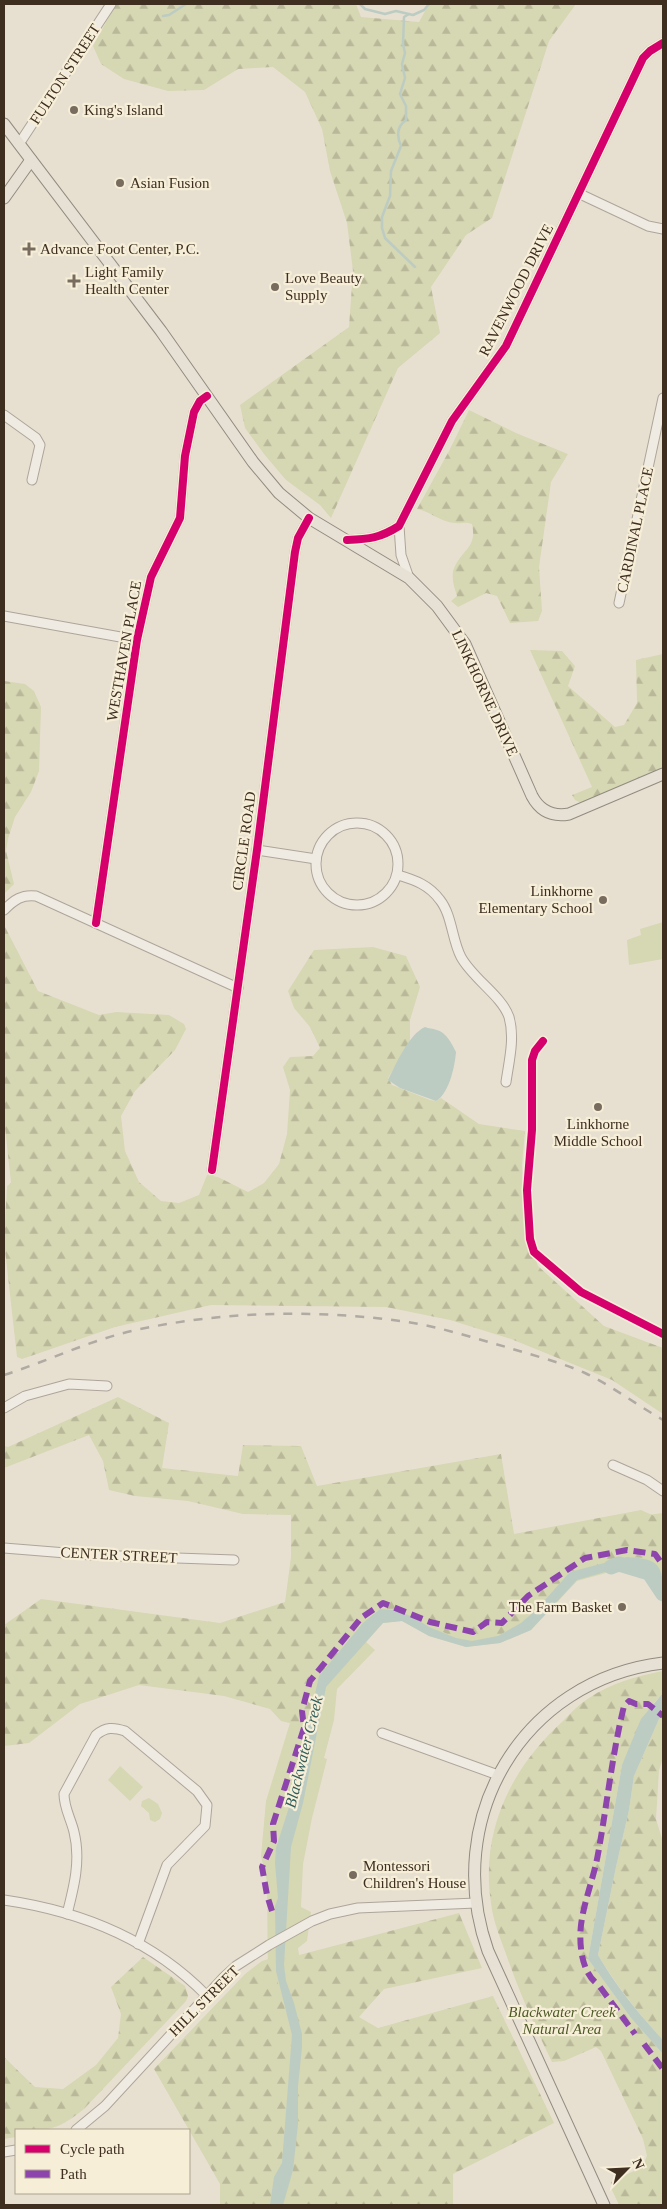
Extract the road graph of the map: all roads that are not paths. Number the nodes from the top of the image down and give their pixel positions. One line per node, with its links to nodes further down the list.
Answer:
1 (111, 4): 4 (street, FULTON STREET)
2 (663, 43): 6 (street, RAVENWOOD DRIVE)
3 (4, 124): 4 (main road, LINKHORNE DRIVE)
4 (19, 144): 5 (main road, LINKHORNE DRIVE)
5 (31, 160): 7 (main road); 9 (main road, LINKHORNE DRIVE)
6 (580, 194): 8 (street); 14 (street, RAVENWOOD DRIVE)
7 (4, 198)
8 (663, 229)
9 (207, 396): 13 (main road, LINKHORNE DRIVE); 19 (street, WESTHAVEN PLACE)
10 (663, 398): 17 (street, CARDINAL PLACE)
11 (4, 415): 12 (street)
12 (32, 480)
13 (309, 518): 15 (main road, LINKHORNE DRIVE); 21 (street, CIRCLE ROAD)
14 (399, 526): 15 (street); 16 (street)
15 (347, 540): 16 (main road, LINKHORNE DRIVE)
16 (409, 578): 20 (main road, LINKHORNE DRIVE)
17 (620, 603)
18 (4, 616): 19 (street)
19 (136, 640): 25 (street, WESTHAVEN PLACE)
20 (663, 774)
21 (257, 850): 22 (street); 26 (street, CIRCLE ROAD)
22 (316, 859): 23 (street); 23 (street)
23 (398, 875): 27 (street)
24 (4, 910): 25 (street)
25 (96, 923): 26 (street)
26 (238, 988): 28 (street, CIRCLE ROAD)
27 (506, 1082)
28 (212, 1170)
29 (107, 1386): 30 (street)
30 (4, 1408)
31 (613, 1465): 32 (street)
32 (663, 1491)
33 (4, 1548): 34 (street, CENTER STREET)
34 (234, 1560)
35 (663, 1663): 37 (main road)
36 (382, 1733): 37 (street)
37 (498, 1774): 39 (main road)
38 (4, 1900): 40 (street)
39 (476, 1903): 42 (street, HILL STREET); 44 (main road)
40 (67, 1914): 41 (street); 41 (street)
41 (138, 1944): 42 (street)
42 (206, 1995): 43 (street, HILL STREET)
43 (77, 2129)
44 (604, 2205)

